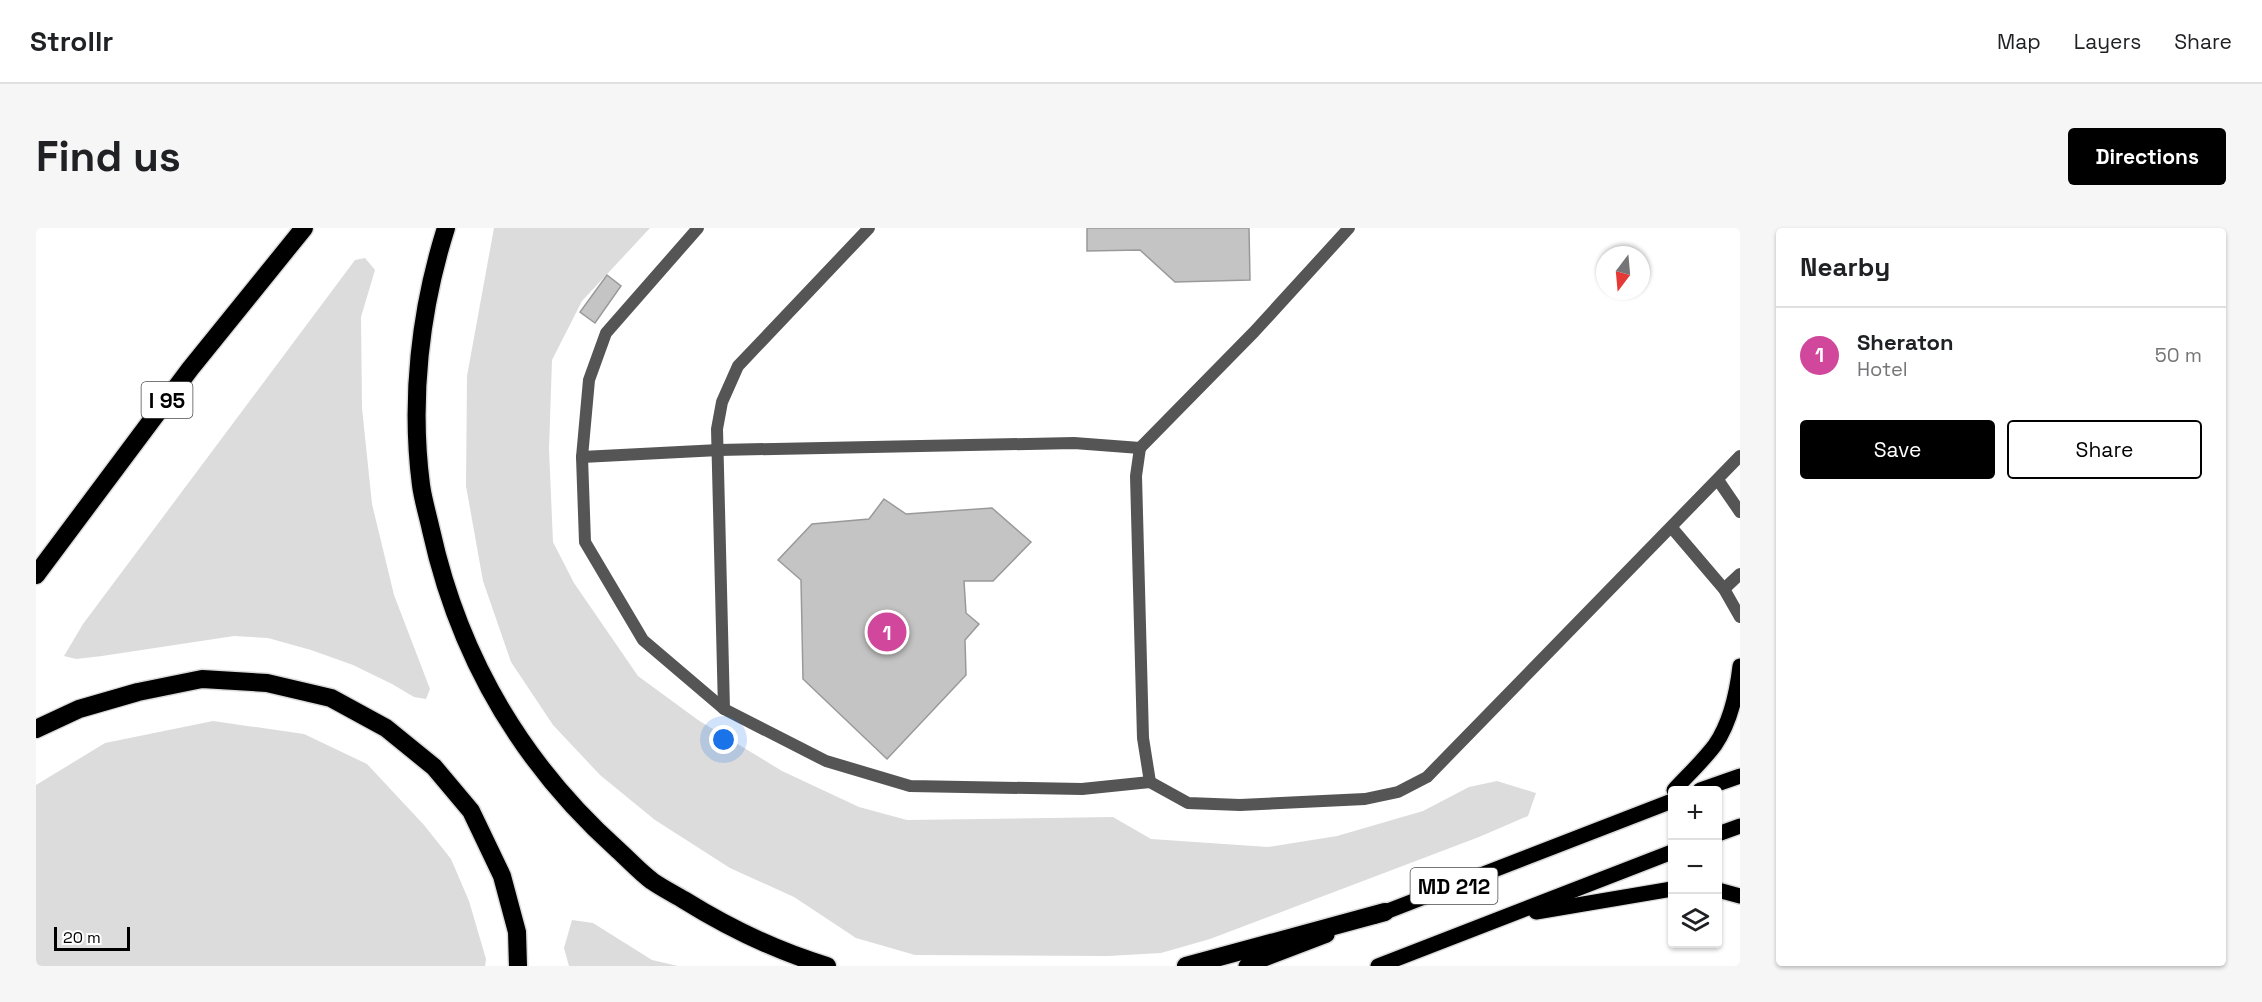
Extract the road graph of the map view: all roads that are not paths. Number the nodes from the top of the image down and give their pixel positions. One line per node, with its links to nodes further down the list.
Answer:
1 (304, 228): 14 (highway, I 95)
2 (446, 228): 34 (highway)
3 (698, 228): 9 (street)
4 (869, 228): 7 (street)
5 (1349, 228): 6 (street)
6 (1140, 448): 7 (street); 21 (street)
7 (719, 450): 9 (street); 18 (street)
8 (1740, 456): 10 (street)
9 (582, 457): 18 (street)
10 (1718, 480): 11 (street); 12 (street)
11 (1740, 512)
12 (1672, 528): 15 (street); 21 (street)
13 (1740, 574): 15 (street)
14 (36, 575)
15 (1724, 589): 16 (street)
16 (1740, 617)
17 (1740, 666): 22 (main road)
18 (724, 709): 21 (street)
19 (36, 729): 33 (highway)
20 (1740, 776): 23 (main road)
21 (1150, 783)
22 (1678, 786)
23 (1712, 786)
24 (1667, 803): 31 (main road, MD 212)
25 (1740, 826): 26 (main road)
26 (1722, 833)
27 (1668, 854): 32 (main road, MD 212)
28 (1668, 890): 32 (main road)
29 (1722, 891): 30 (main road)
30 (1740, 896)
31 (1385, 912): 35 (highway); 36 (main road, MD 212)
32 (1510, 915): 37 (main road, MD 212)
33 (518, 966)
34 (827, 966)
35 (1186, 966)
36 (1246, 966)
37 (1378, 966)

